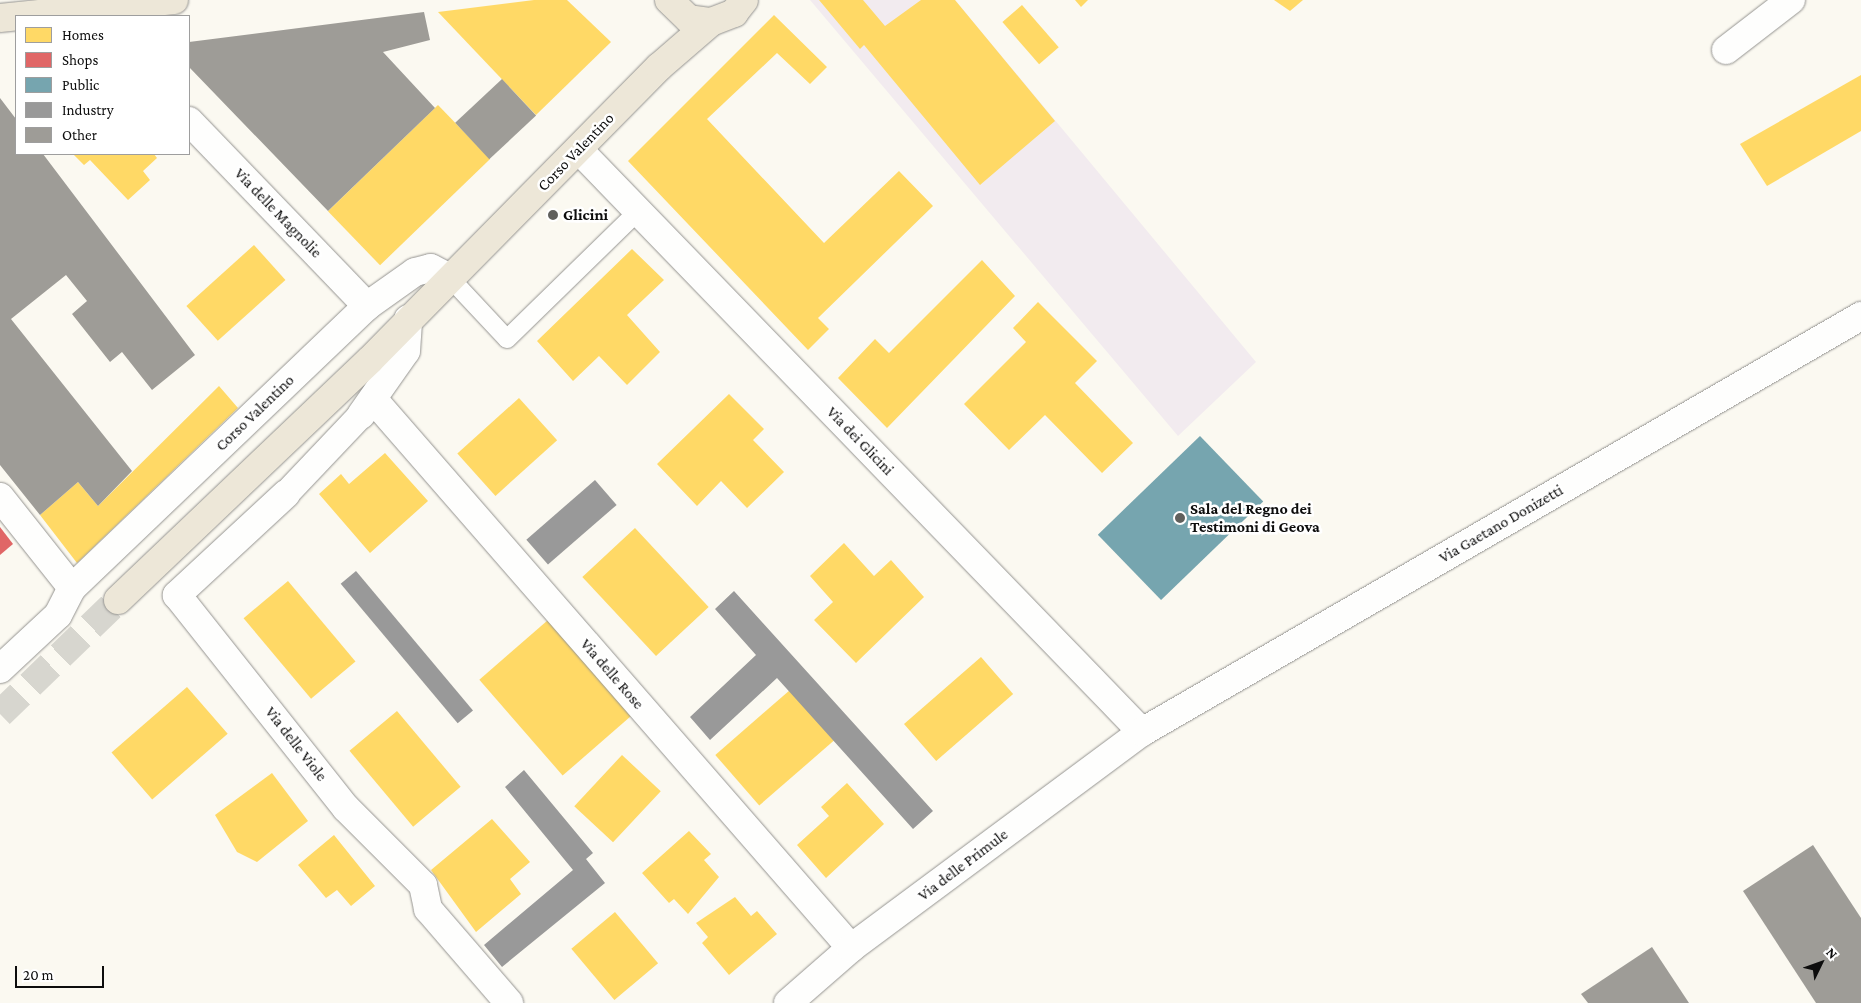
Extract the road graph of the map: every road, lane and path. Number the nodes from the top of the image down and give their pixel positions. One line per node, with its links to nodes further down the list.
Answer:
1 (174, 0): 5 (main road)
2 (744, 0): 9 (main road, Corso Valentino)
3 (1791, 0): 10 (street)
4 (675, 6): 9 (main road, Corso Valentino); 11 (main road, Corso Valentino)
5 (113, 11): 6 (main road)
6 (48, 15)
7 (15, 17): 8 (main road)
8 (0, 18)
9 (711, 22): 11 (main road, Corso Valentino)
10 (1726, 50)
11 (659, 67): 13 (main road, Corso Valentino)
12 (190, 122): 16 (street, Via delle Magnolie)
13 (579, 150): 14 (street, Via dei Glicini); 15 (main road, Corso Valentino)
14 (638, 210): 15 (lane); 25 (street, Via dei Glicini)
15 (450, 278): 16 (street, Corso Valentino); 18 (main road, Corso Valentino)
16 (366, 306): 22 (street, Corso Valentino)
17 (1861, 316): 25 (street, Via Gaetano Donizetti)
18 (408, 320): 19 (street); 23 (main road, Corso Valentino)
19 (367, 407): 20 (street); 26 (street, Via delle Rose)
20 (286, 494): 27 (street, Via delle Viole)
21 (0, 497): 22 (street)
22 (72, 588): 24 (street, Corso Valentino)
23 (118, 600)
24 (0, 669)
25 (1142, 732): 26 (street, Via delle Primule)
26 (851, 948): 28 (street, Via delle Primule)
27 (509, 1003)
28 (788, 1003)

